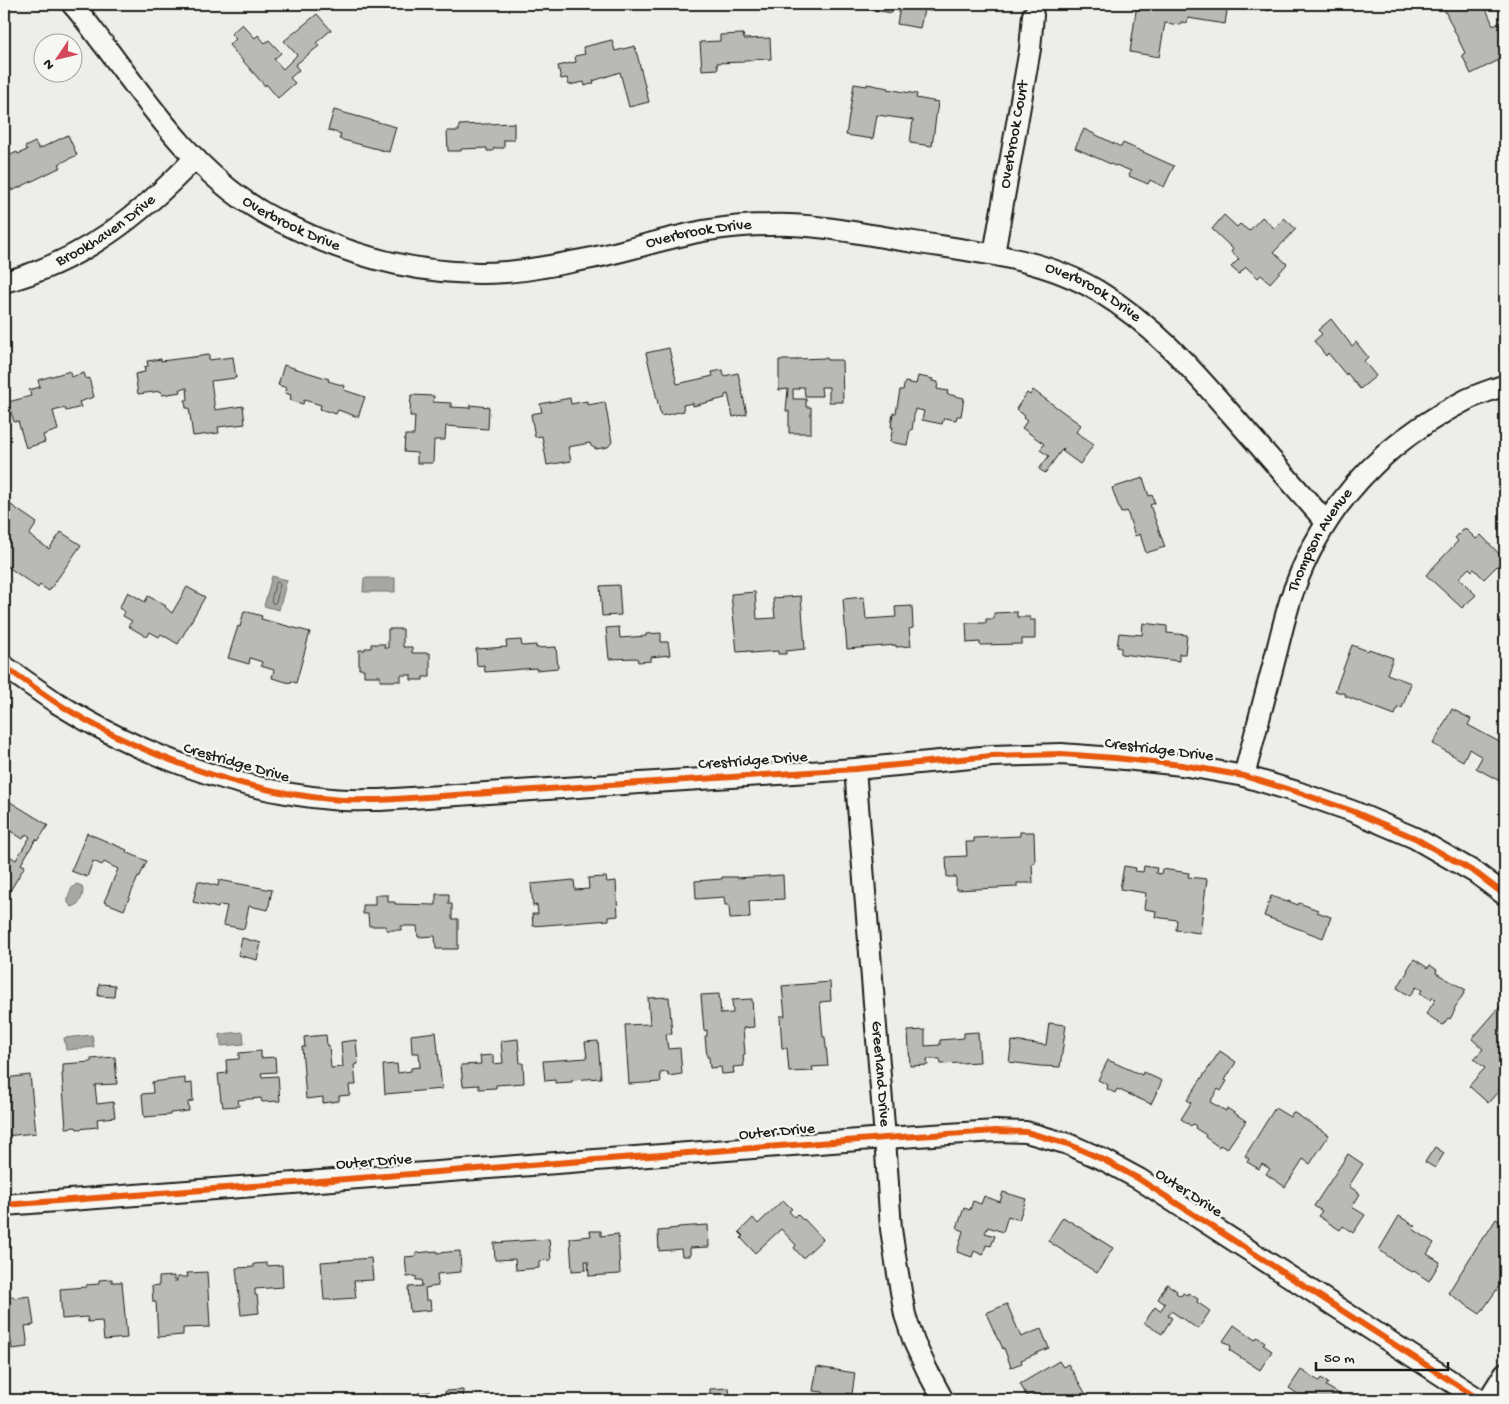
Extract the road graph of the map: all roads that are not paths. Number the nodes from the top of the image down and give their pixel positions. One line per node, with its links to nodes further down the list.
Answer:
1 (72, 4): 3 (street, Overbrook Drive)
2 (1033, 15): 4 (street, Overbrook Court)
3 (195, 158): 4 (street, Overbrook Drive); 5 (street, Brookhaven Drive)
4 (994, 254): 7 (street, Overbrook Drive)
5 (4, 282)
6 (1505, 385): 7 (street, Thompson Avenue)
7 (1326, 522): 10 (street, Thompson Avenue)
8 (4, 666): 9 (street, Crestridge Drive)
9 (855, 770): 10 (street, Crestridge Drive); 12 (street, Greerland Drive)
10 (1244, 776): 11 (street, Crestridge Drive)
11 (1505, 895)
12 (885, 1138): 13 (street, Outer Drive); 15 (street, Greerland Drive); 16 (street, Outer Drive)
13 (4, 1206)
14 (1505, 1373): 17 (street)
15 (943, 1400)
16 (1480, 1400)
17 (1488, 1400)

